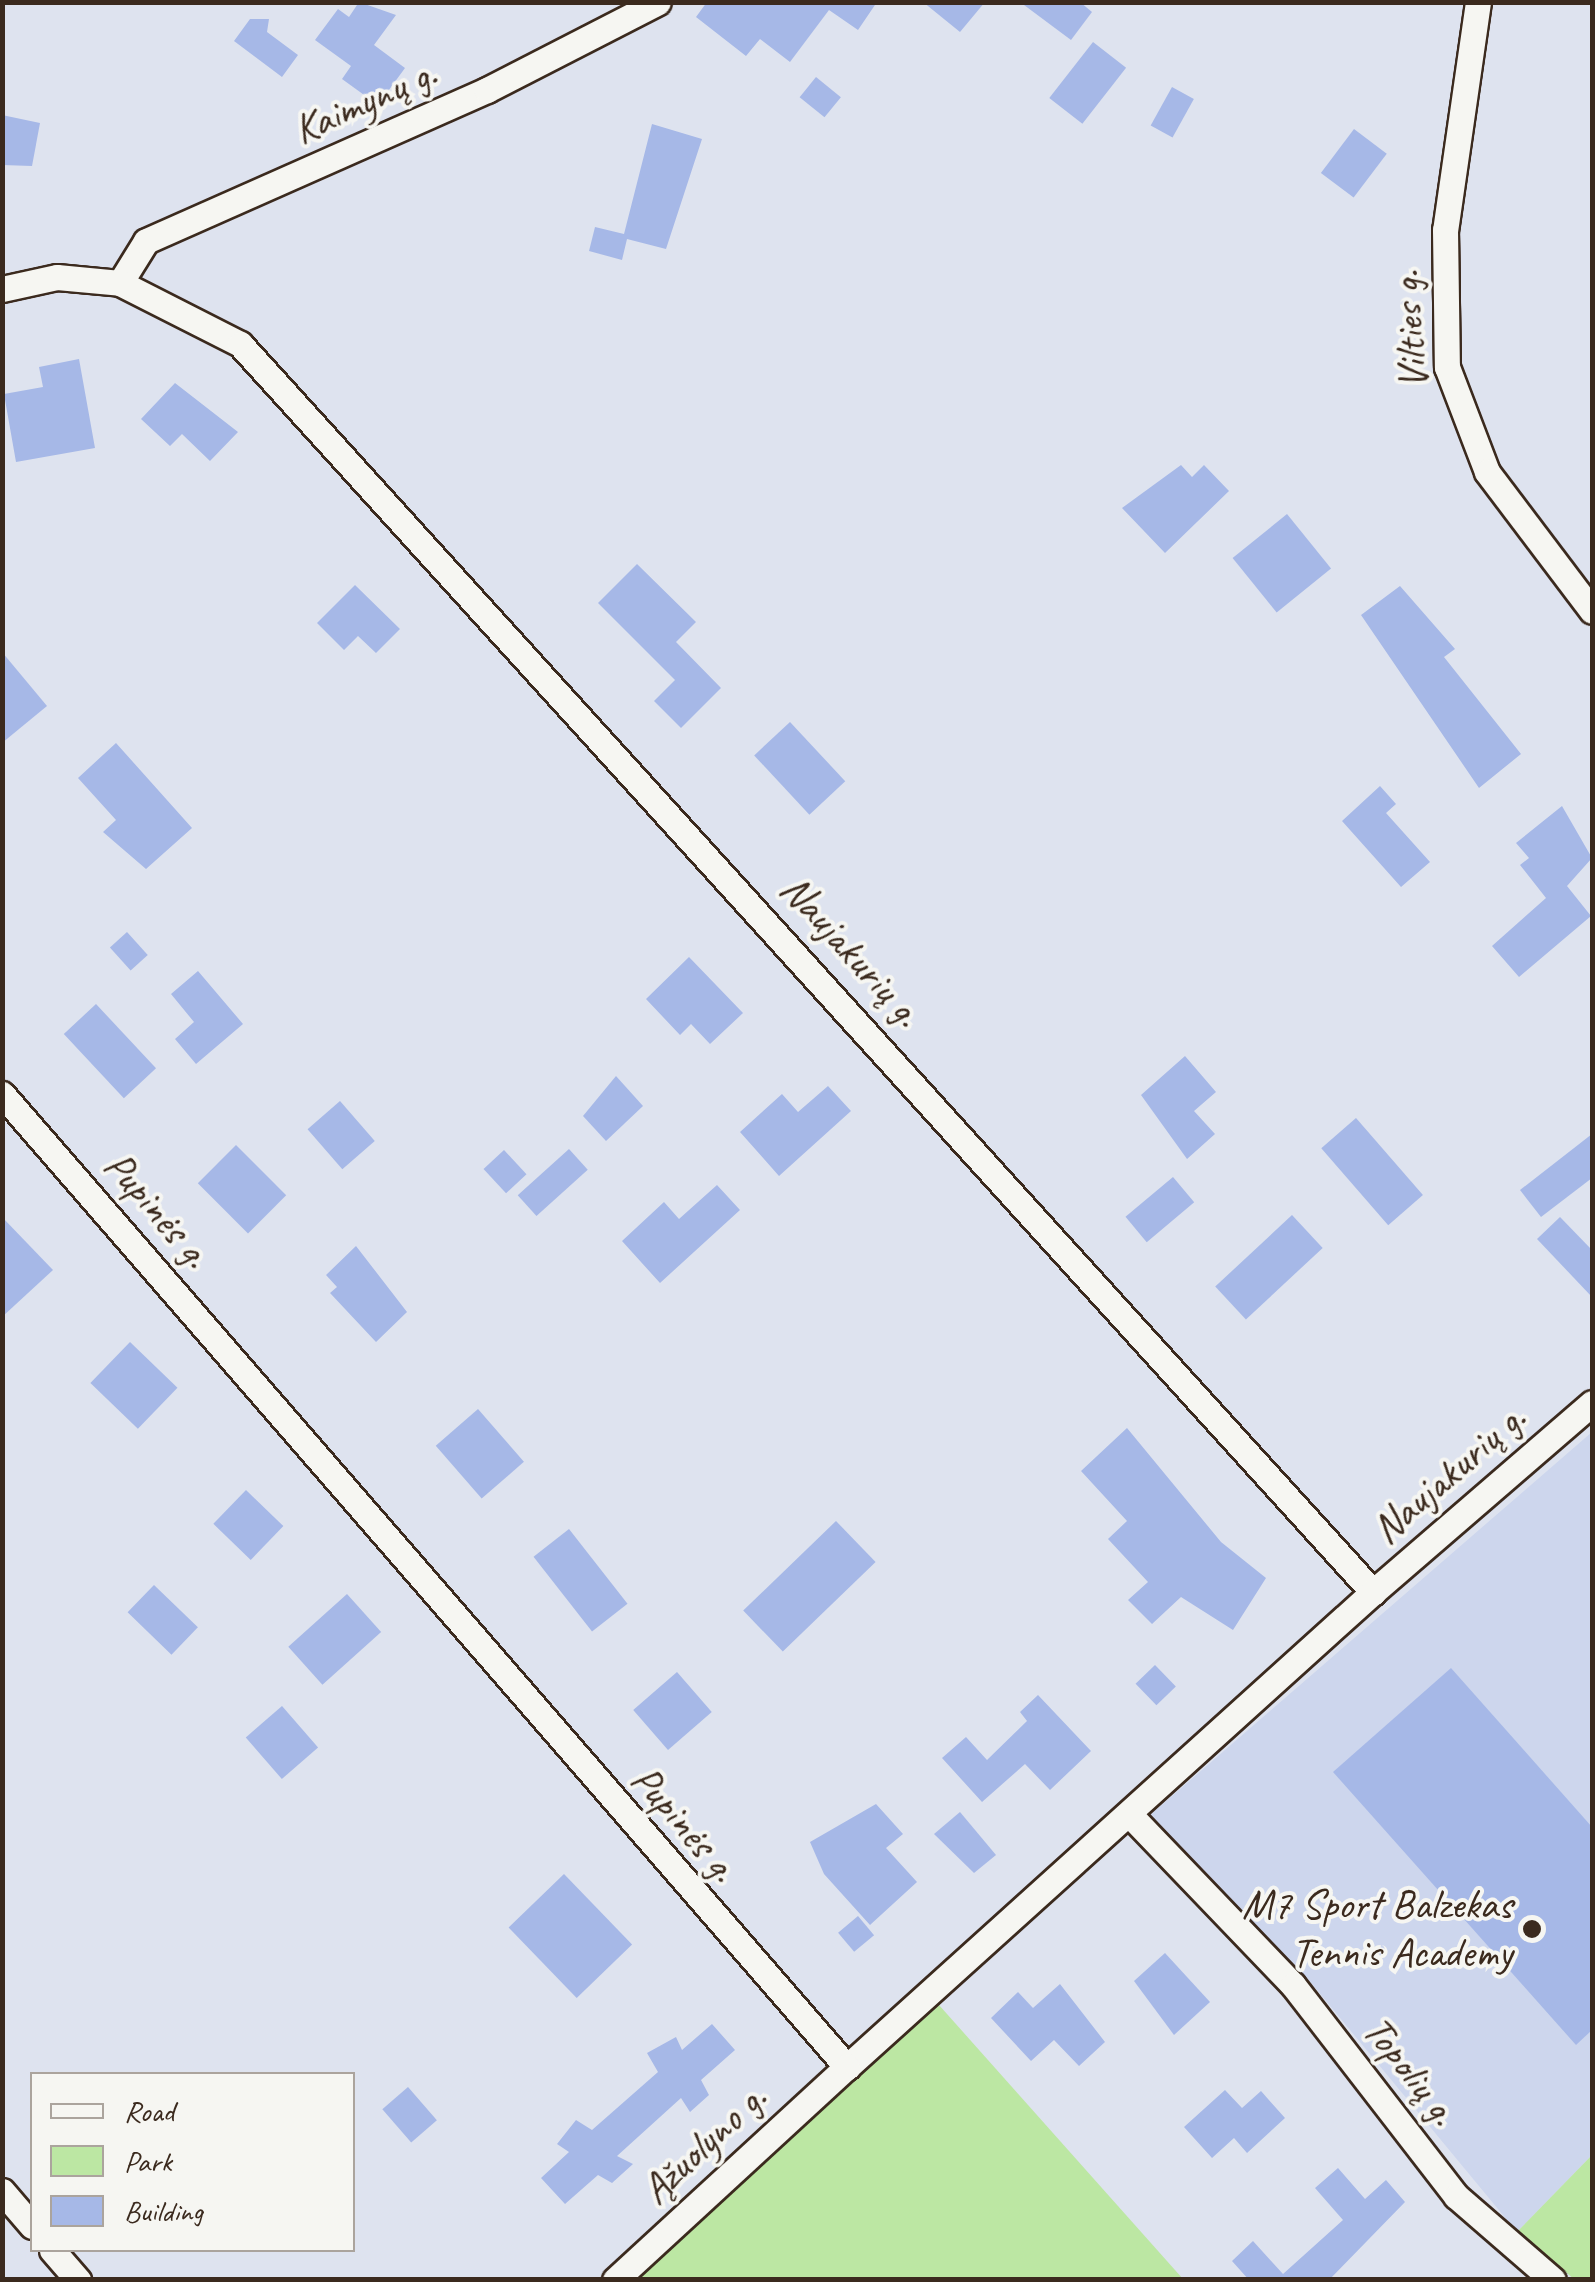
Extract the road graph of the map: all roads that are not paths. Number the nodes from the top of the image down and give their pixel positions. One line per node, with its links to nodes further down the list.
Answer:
1 (658, 2): 3 (street, Kaimynų g.)
2 (1478, 2): 5 (street, Vilties g.)
3 (120, 283): 4 (street, Naujakurių g.); 8 (street, Naujakurių g.)
4 (2, 289)
5 (1592, 612)
6 (2, 1094): 10 (street, Pupinės g.)
7 (1592, 1403): 8 (street, Naujakurių g.)
8 (1373, 1592): 9 (street)
9 (1129, 1814): 10 (street); 16 (street, Topolių g.)
10 (847, 2067): 15 (street, Ąžuolyno g.)
11 (2, 2191): 12 (street)
12 (30, 2224)
13 (54, 2252): 14 (street)
14 (78, 2280)
15 (615, 2280)
16 (1553, 2280)

